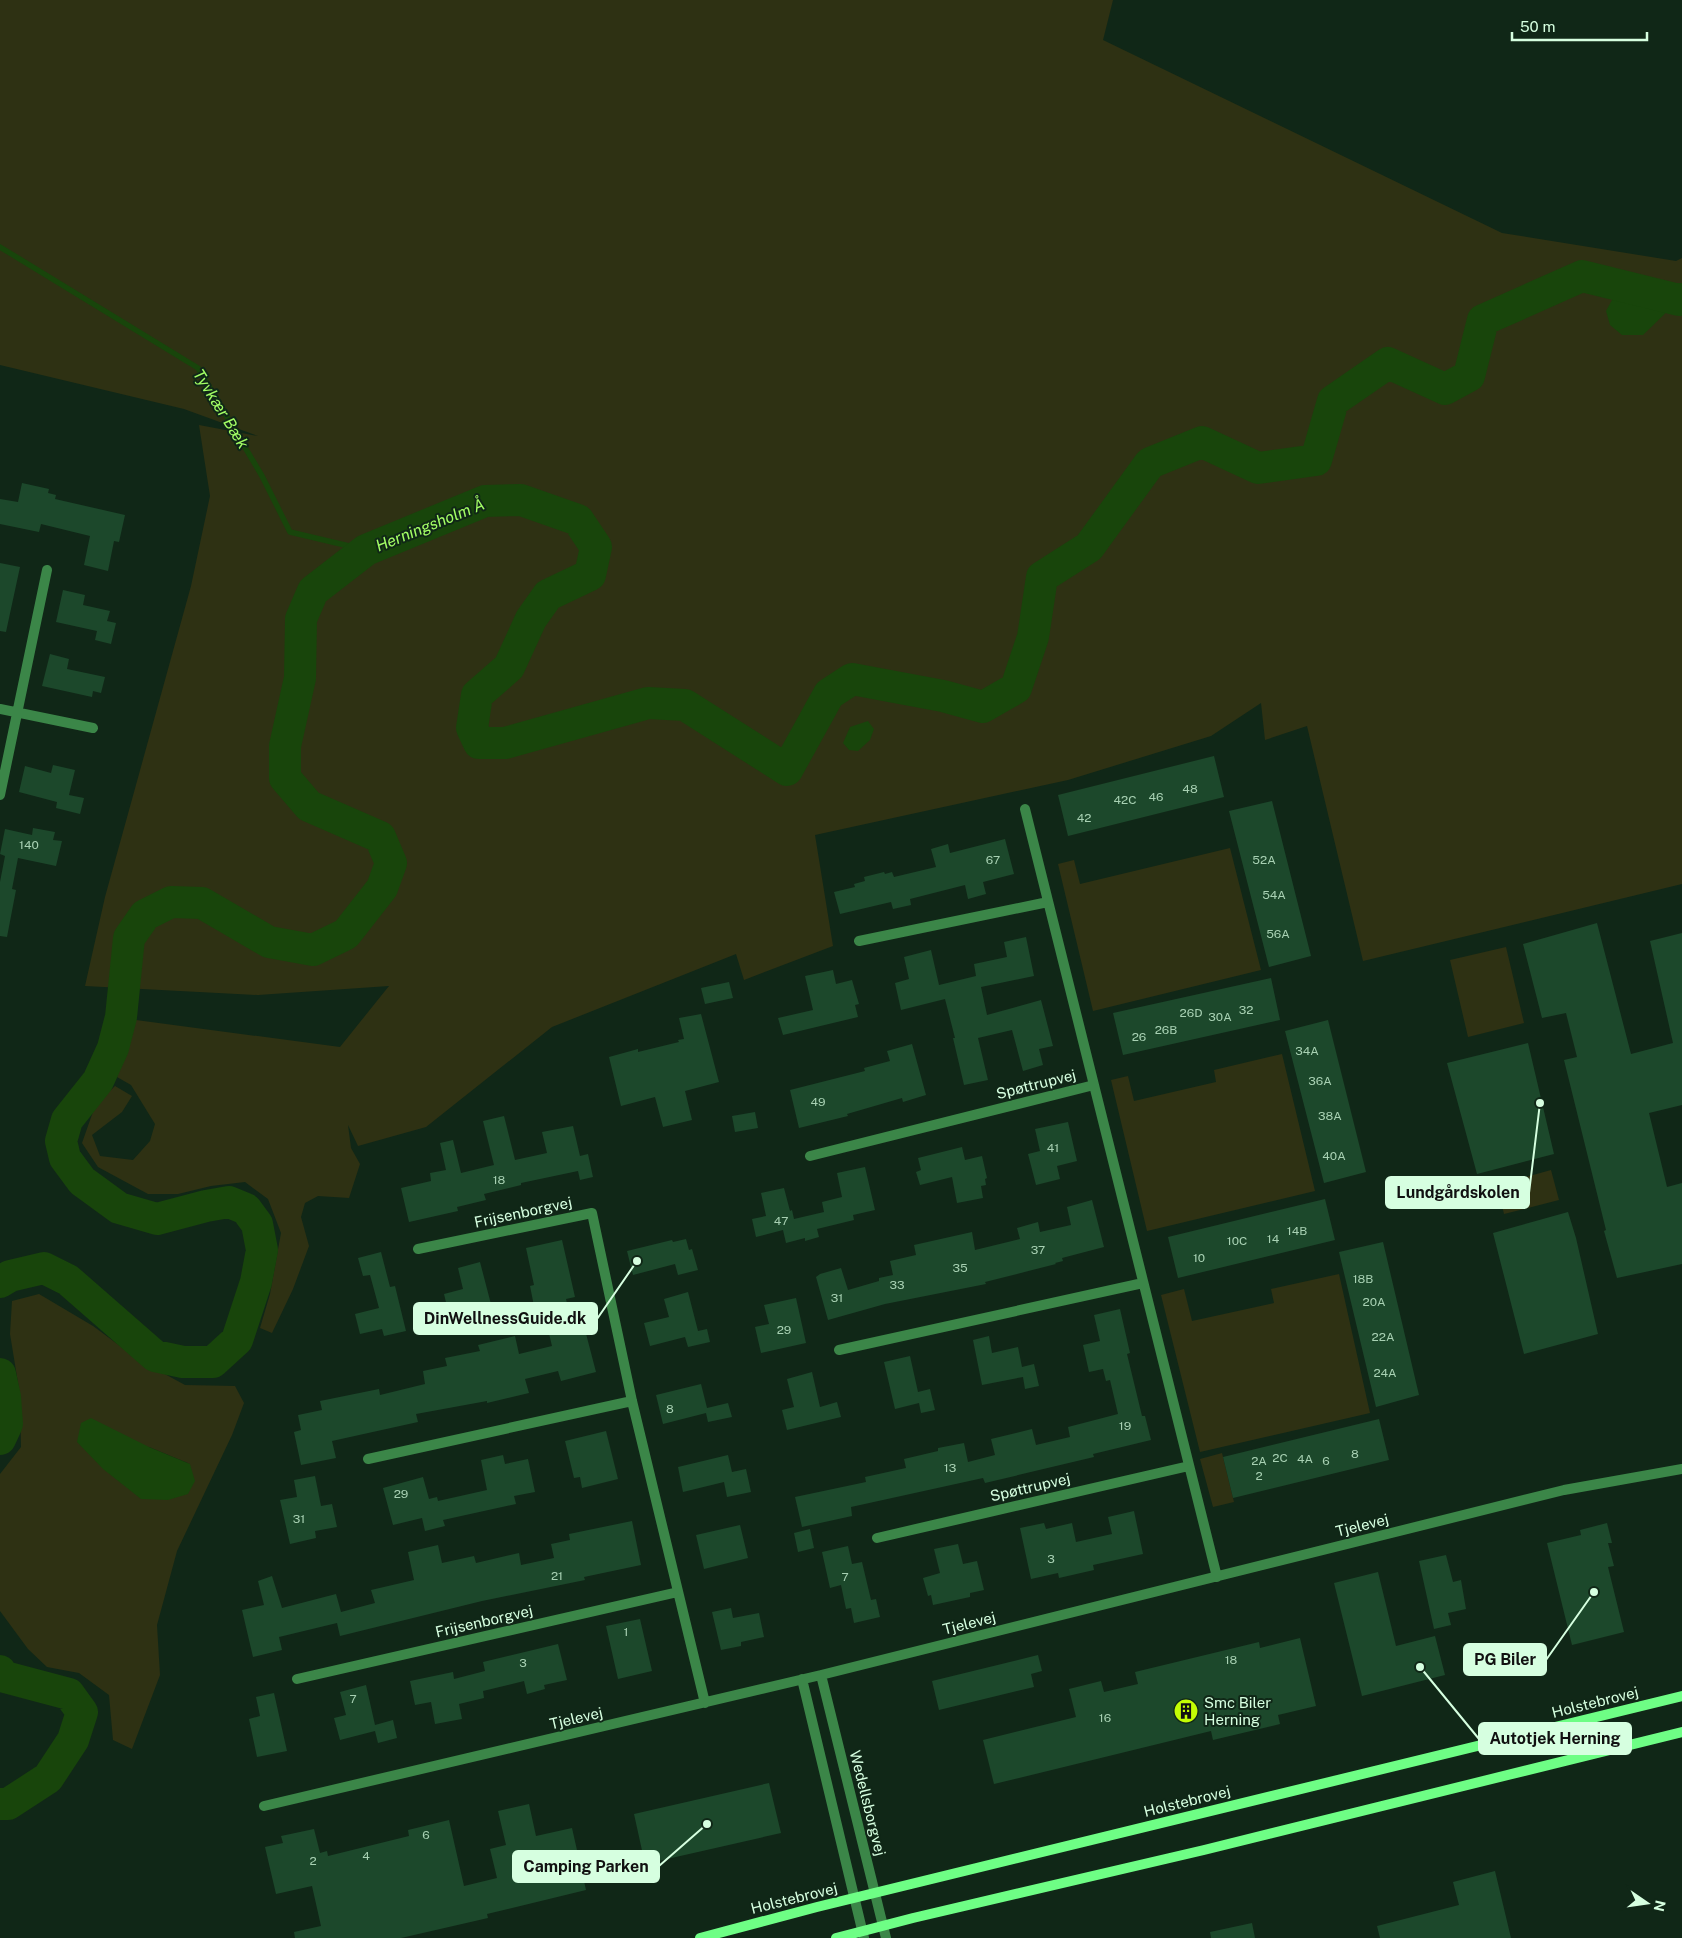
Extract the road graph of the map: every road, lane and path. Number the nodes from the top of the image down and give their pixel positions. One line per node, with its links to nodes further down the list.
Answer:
1 (47, 570): 3 (street)
2 (0, 709): 3 (street)
3 (17, 712): 4 (street); 5 (street)
4 (93, 728)
5 (0, 795)
6 (1025, 809): 7 (street, Spøttrupvej)
7 (1048, 902): 8 (street); 9 (street, Spøttrupvej)
8 (859, 941)
9 (1094, 1085): 10 (street, Spøttrupvej); 12 (street, Spøttrupvej)
10 (810, 1156)
11 (418, 1249): 14 (street, Frijsenborgvej)
12 (1143, 1283): 13 (street); 16 (street, Spøttrupvej)
13 (839, 1350)
14 (632, 1401): 15 (street); 20 (street, Frijsenborgvej)
15 (368, 1459)
16 (1189, 1466): 18 (street, Spøttrupvej); 19 (street, Spøttrupvej)
17 (1682, 1469): 19 (street, Tjelevej)
18 (877, 1538)
19 (1217, 1577): 21 (street, Tjelevej)
20 (678, 1592): 22 (street, Frijsenborgvej); 25 (street, Frijsenborgvej)
21 (821, 1675): 23 (street, Tjelevej); 28 (street, Wedellsborgvej)
22 (297, 1679)
23 (802, 1679): 25 (street, Tjelevej); 29 (street)
24 (1682, 1696): 28 (main road, Holstebrovej)
25 (705, 1703): 27 (street, Tjelevej)
26 (1682, 1732): 30 (main road)
27 (264, 1806)
28 (875, 1894): 29 (main road, Holstebrovej); 30 (street, Wedellsborgvej)
29 (854, 1899): 31 (street); 32 (main road, Holstebrovej)
30 (883, 1926): 31 (main road); 34 (street, Wedellsborgvej)
31 (863, 1935): 33 (main road)
32 (700, 1938)
33 (836, 1938)
34 (886, 1938)

